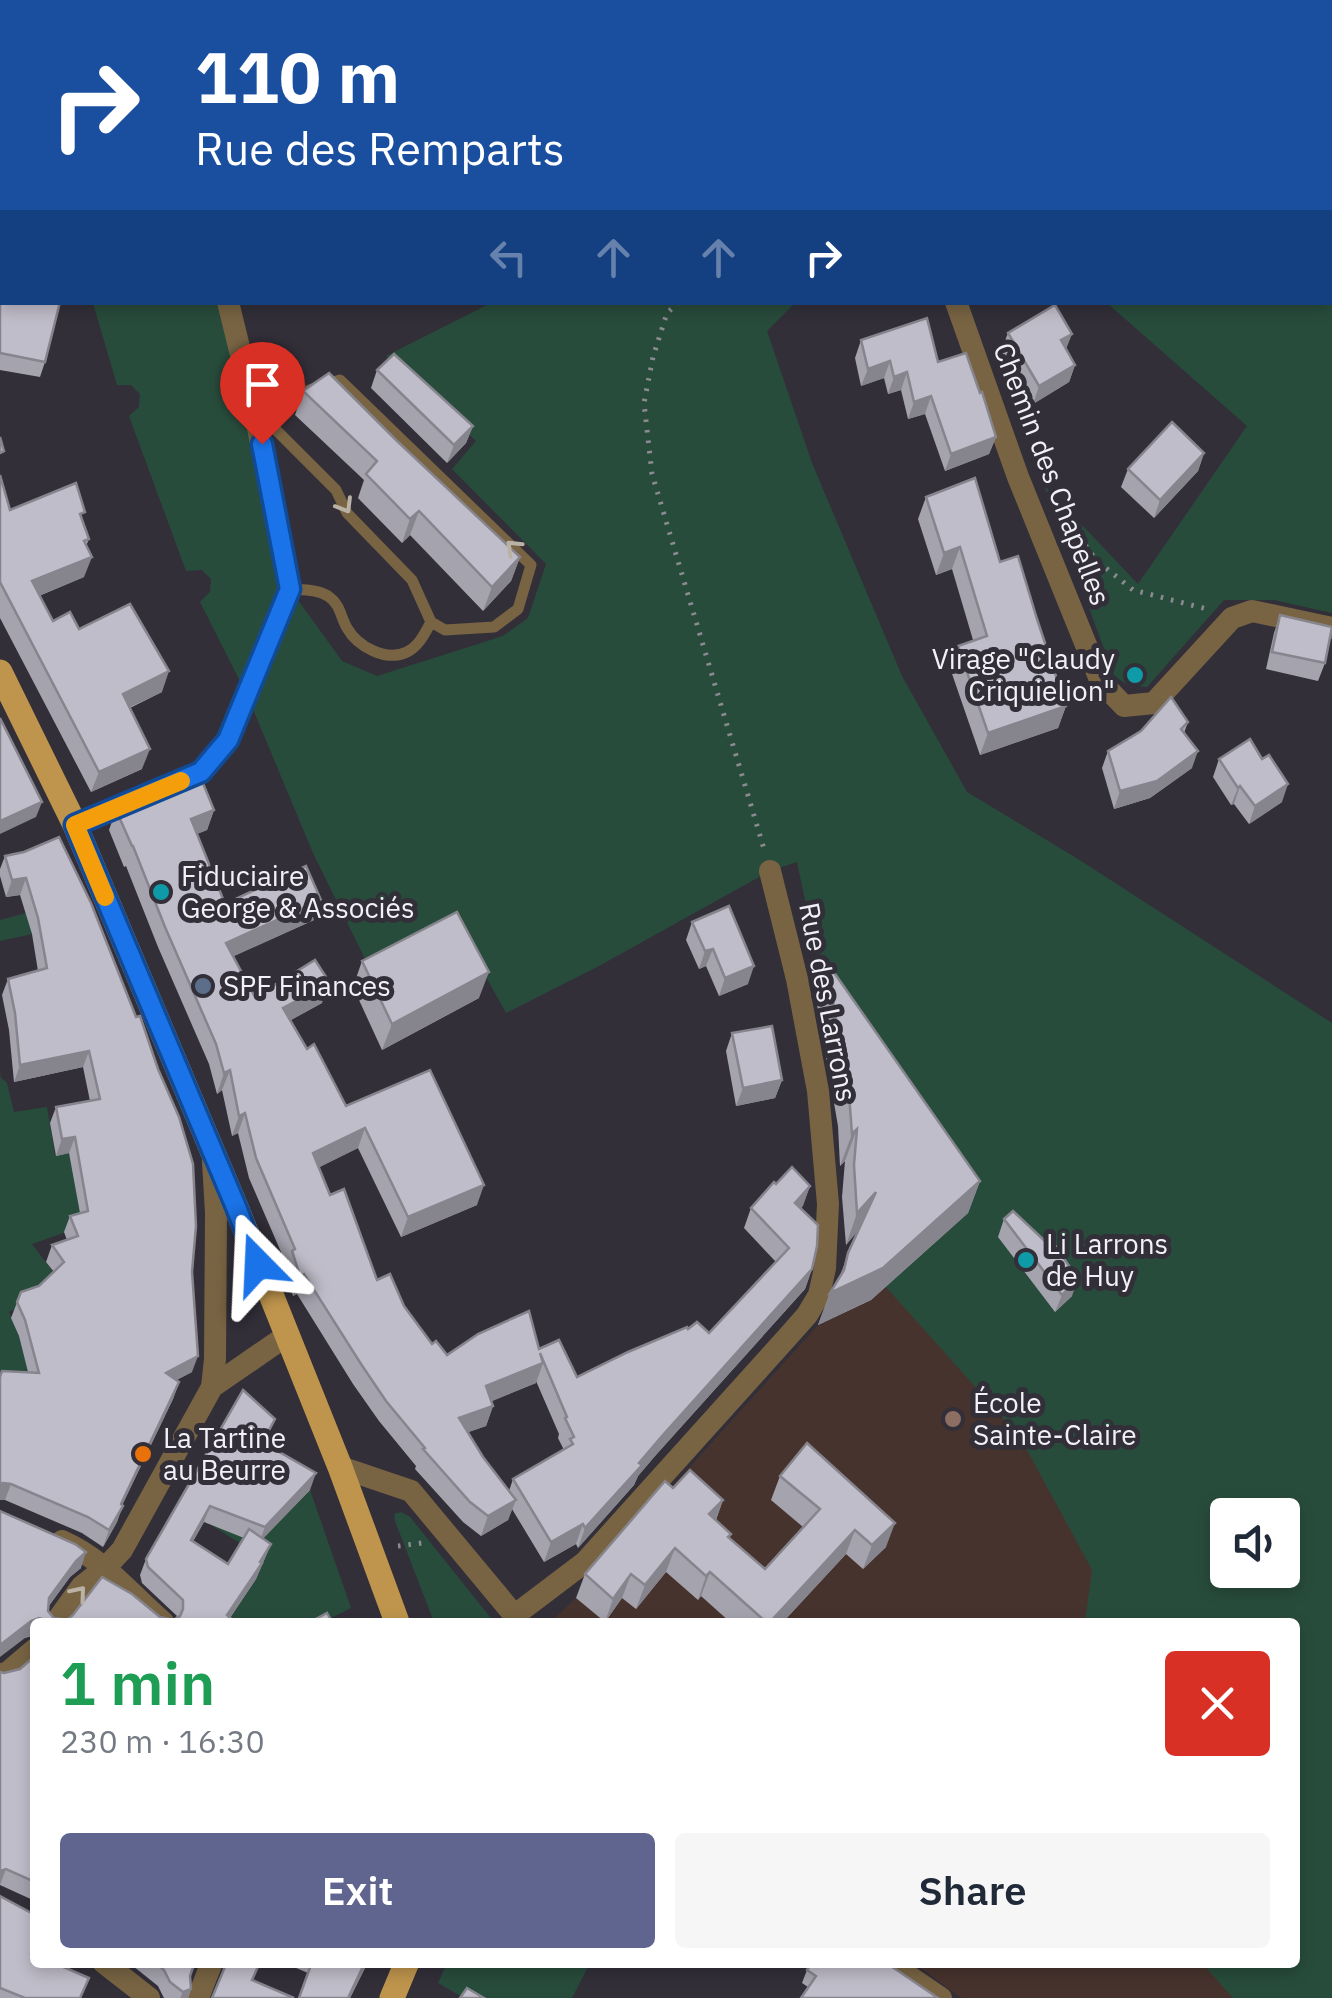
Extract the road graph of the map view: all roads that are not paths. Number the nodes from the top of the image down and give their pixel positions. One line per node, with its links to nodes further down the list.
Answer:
1 (229, 305): 3 (street)
2 (957, 305): 6 (street, Chemin des Chapelles)
3 (254, 408): 4 (street); 5 (lane, one-way to 5); 5 (lane, one-way to 3)
4 (290, 589): 5 (lane); 8 (street)
5 (431, 622)
6 (1332, 628)
7 (0, 672): 8 (main road)
8 (75, 825): 10 (main road)
9 (770, 871): 20 (street, Rue des Larrons)
10 (213, 1153): 11 (main road); 12 (street)
11 (286, 1336): 12 (street); 13 (main road)
12 (212, 1387): 15 (street)
13 (340, 1467): 18 (main road); 19 (street)
14 (45, 1534): 15 (street)
15 (106, 1567): 16 (street, one-way to 15); 17 (street)
16 (59, 1618)
17 (159, 1618)
18 (396, 1618)
19 (517, 1618)
20 (519, 1618)
21 (30, 1653): 22 (street)
22 (0, 1674)
23 (111, 1968): 27 (street)
24 (210, 1968): 28 (street)
25 (404, 1968): 29 (main road)
26 (908, 1987): 30 (street)
27 (149, 1998)
28 (198, 1998)
29 (392, 1998)
30 (941, 1998)

